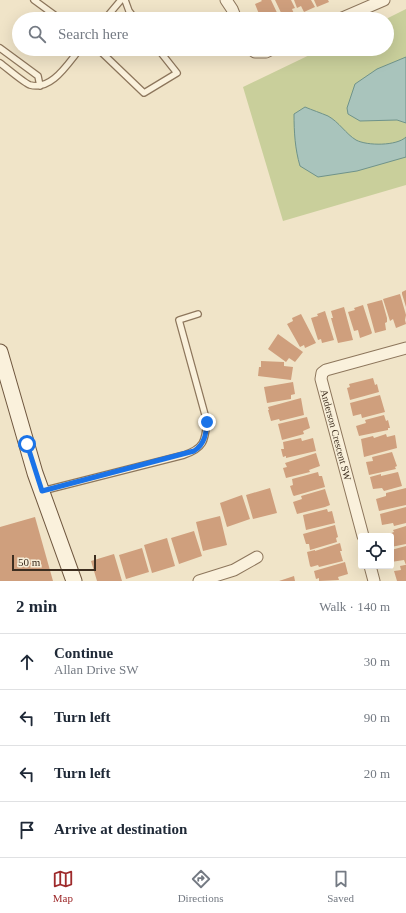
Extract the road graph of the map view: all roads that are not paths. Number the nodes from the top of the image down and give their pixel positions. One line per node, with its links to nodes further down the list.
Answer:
1 (34, 0): 6 (lane)
2 (121, 0): 7 (lane)
3 (125, 0): 8 (lane)
4 (226, 0): 9 (street)
5 (384, 0): 10 (street)
6 (50, 12)
7 (111, 12)
8 (129, 12)
9 (233, 12)
10 (356, 12)
11 (0, 48): 16 (lane)
12 (74, 56): 16 (lane)
13 (105, 56): 14 (lane)
14 (164, 56)
15 (0, 63): 16 (lane)
16 (40, 86)
17 (198, 314): 20 (lane)
18 (406, 348): 21 (street, Anderson Crescent SW)
19 (0, 352): 20 (street)
20 (42, 491): 24 (street)
21 (362, 533)
22 (257, 557): 25 (street)
23 (371, 569): 26 (street)
24 (74, 581)
25 (199, 581)
26 (374, 581)

